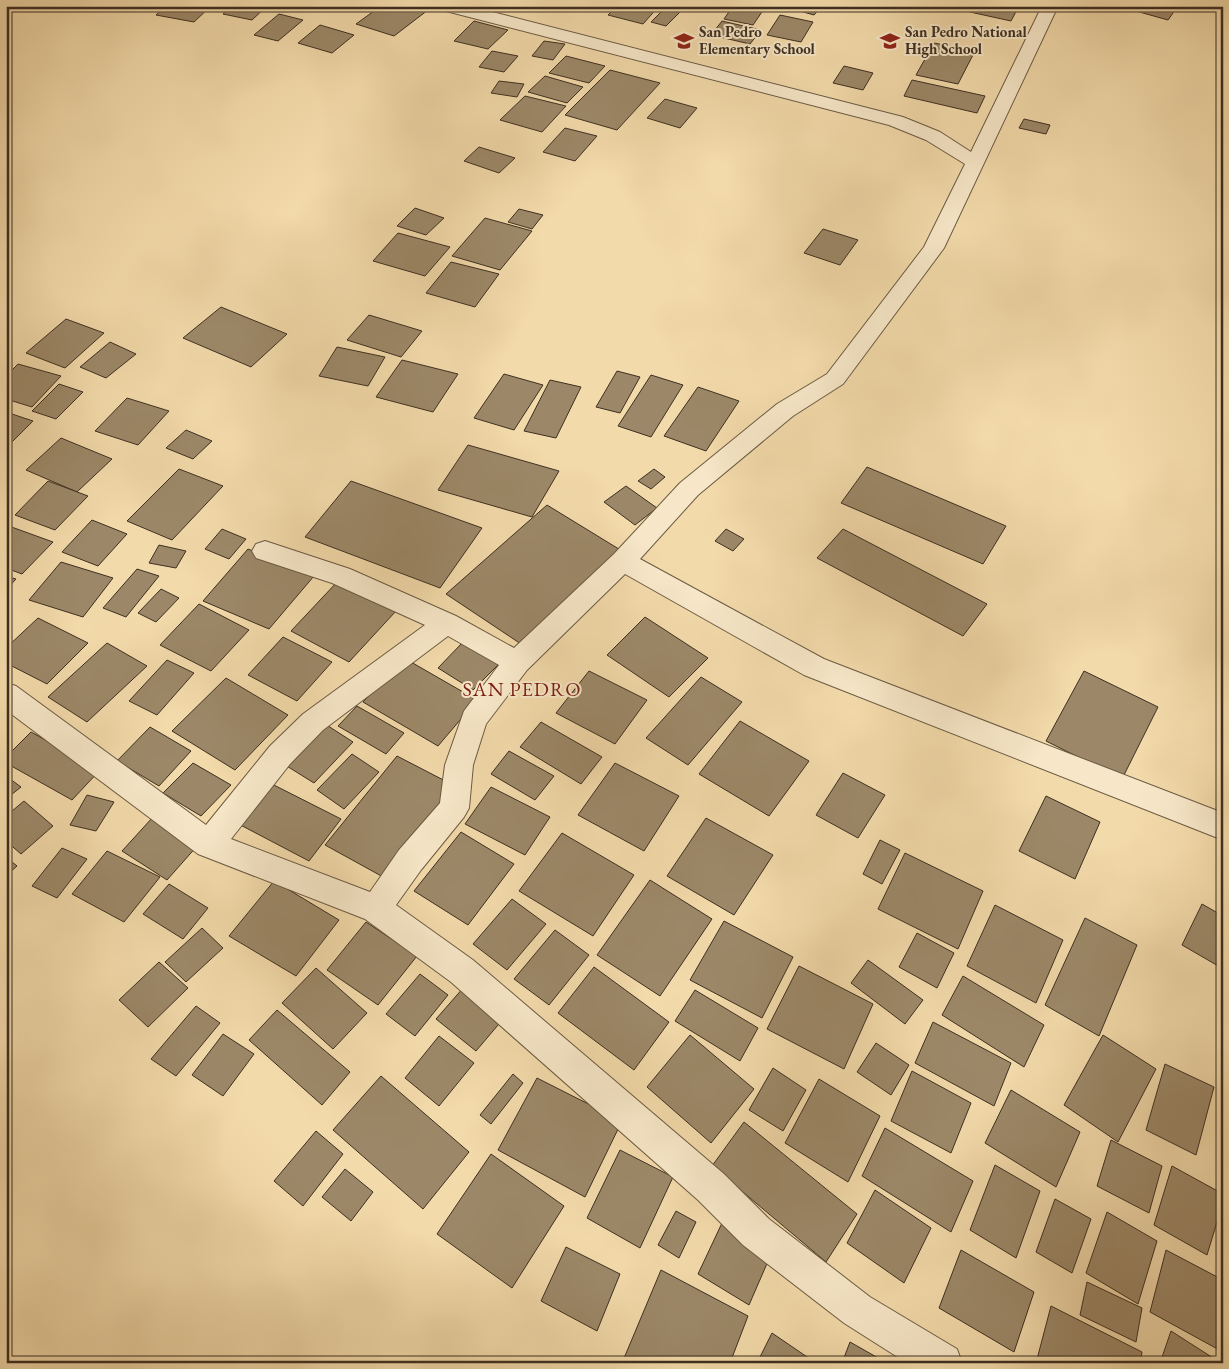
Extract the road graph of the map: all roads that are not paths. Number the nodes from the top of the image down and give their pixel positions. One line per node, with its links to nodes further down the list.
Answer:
1 (448, 6): 3 (street)
2 (1050, 6): 3 (street)
3 (974, 162): 5 (street)
4 (266, 551): 6 (street)
5 (623, 561): 7 (street); 9 (street)
6 (447, 623): 7 (street); 10 (street)
7 (517, 662): 11 (street)
8 (6, 694): 10 (street)
9 (1223, 827)
10 (209, 844): 11 (street)
11 (376, 909): 12 (street)
12 (944, 1363)

